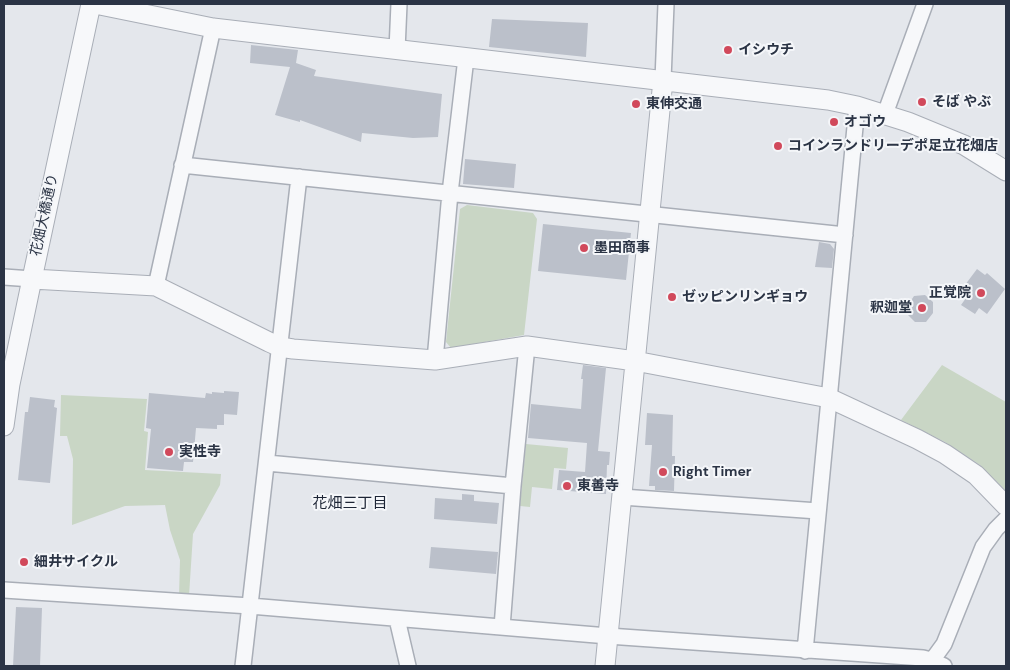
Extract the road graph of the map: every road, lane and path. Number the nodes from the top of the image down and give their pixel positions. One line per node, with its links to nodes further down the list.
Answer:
1 (93, 4): 5 (street); 18 (street, 花畑大橋通り)
2 (399, 4): 6 (street)
3 (666, 4): 8 (street)
4 (925, 4): 10 (street)
5 (213, 28): 6 (street); 11 (street)
6 (397, 50): 7 (street)
7 (466, 58): 8 (street); 14 (street)
8 (663, 80): 9 (street); 15 (street)
9 (857, 106): 10 (street); 16 (street)
10 (885, 114): 12 (street)
11 (182, 165): 13 (street); 19 (street)
12 (1006, 171)
13 (299, 177): 14 (street); 21 (street)
14 (450, 193): 15 (street); 22 (street)
15 (650, 214): 16 (street); 23 (street)
16 (845, 235): 24 (street)
17 (4, 277): 18 (street)
18 (32, 279): 19 (street); 25 (street, 花畑大橋通り)
19 (156, 286): 21 (street)
20 (527, 346): 22 (street); 23 (street); 27 (street)
21 (280, 347): 22 (street); 26 (street)
22 (435, 360)
23 (635, 361): 24 (street); 28 (street)
24 (830, 398): 29 (street); 30 (street)
25 (4, 417)
26 (266, 463): 27 (street); 33 (street)
27 (513, 486): 35 (street)
28 (622, 497): 30 (street); 36 (street)
29 (1006, 506)
30 (818, 512): 37 (street)
31 (1006, 518): 38 (street)
32 (4, 590): 33 (street)
33 (250, 606): 34 (street); 39 (street)
34 (397, 619): 35 (street); 40 (street)
35 (502, 627): 36 (street)
36 (608, 636): 37 (street); 41 (street)
37 (805, 651): 38 (street)
38 (934, 664)
39 (243, 666)
40 (408, 666)
41 (605, 666)

